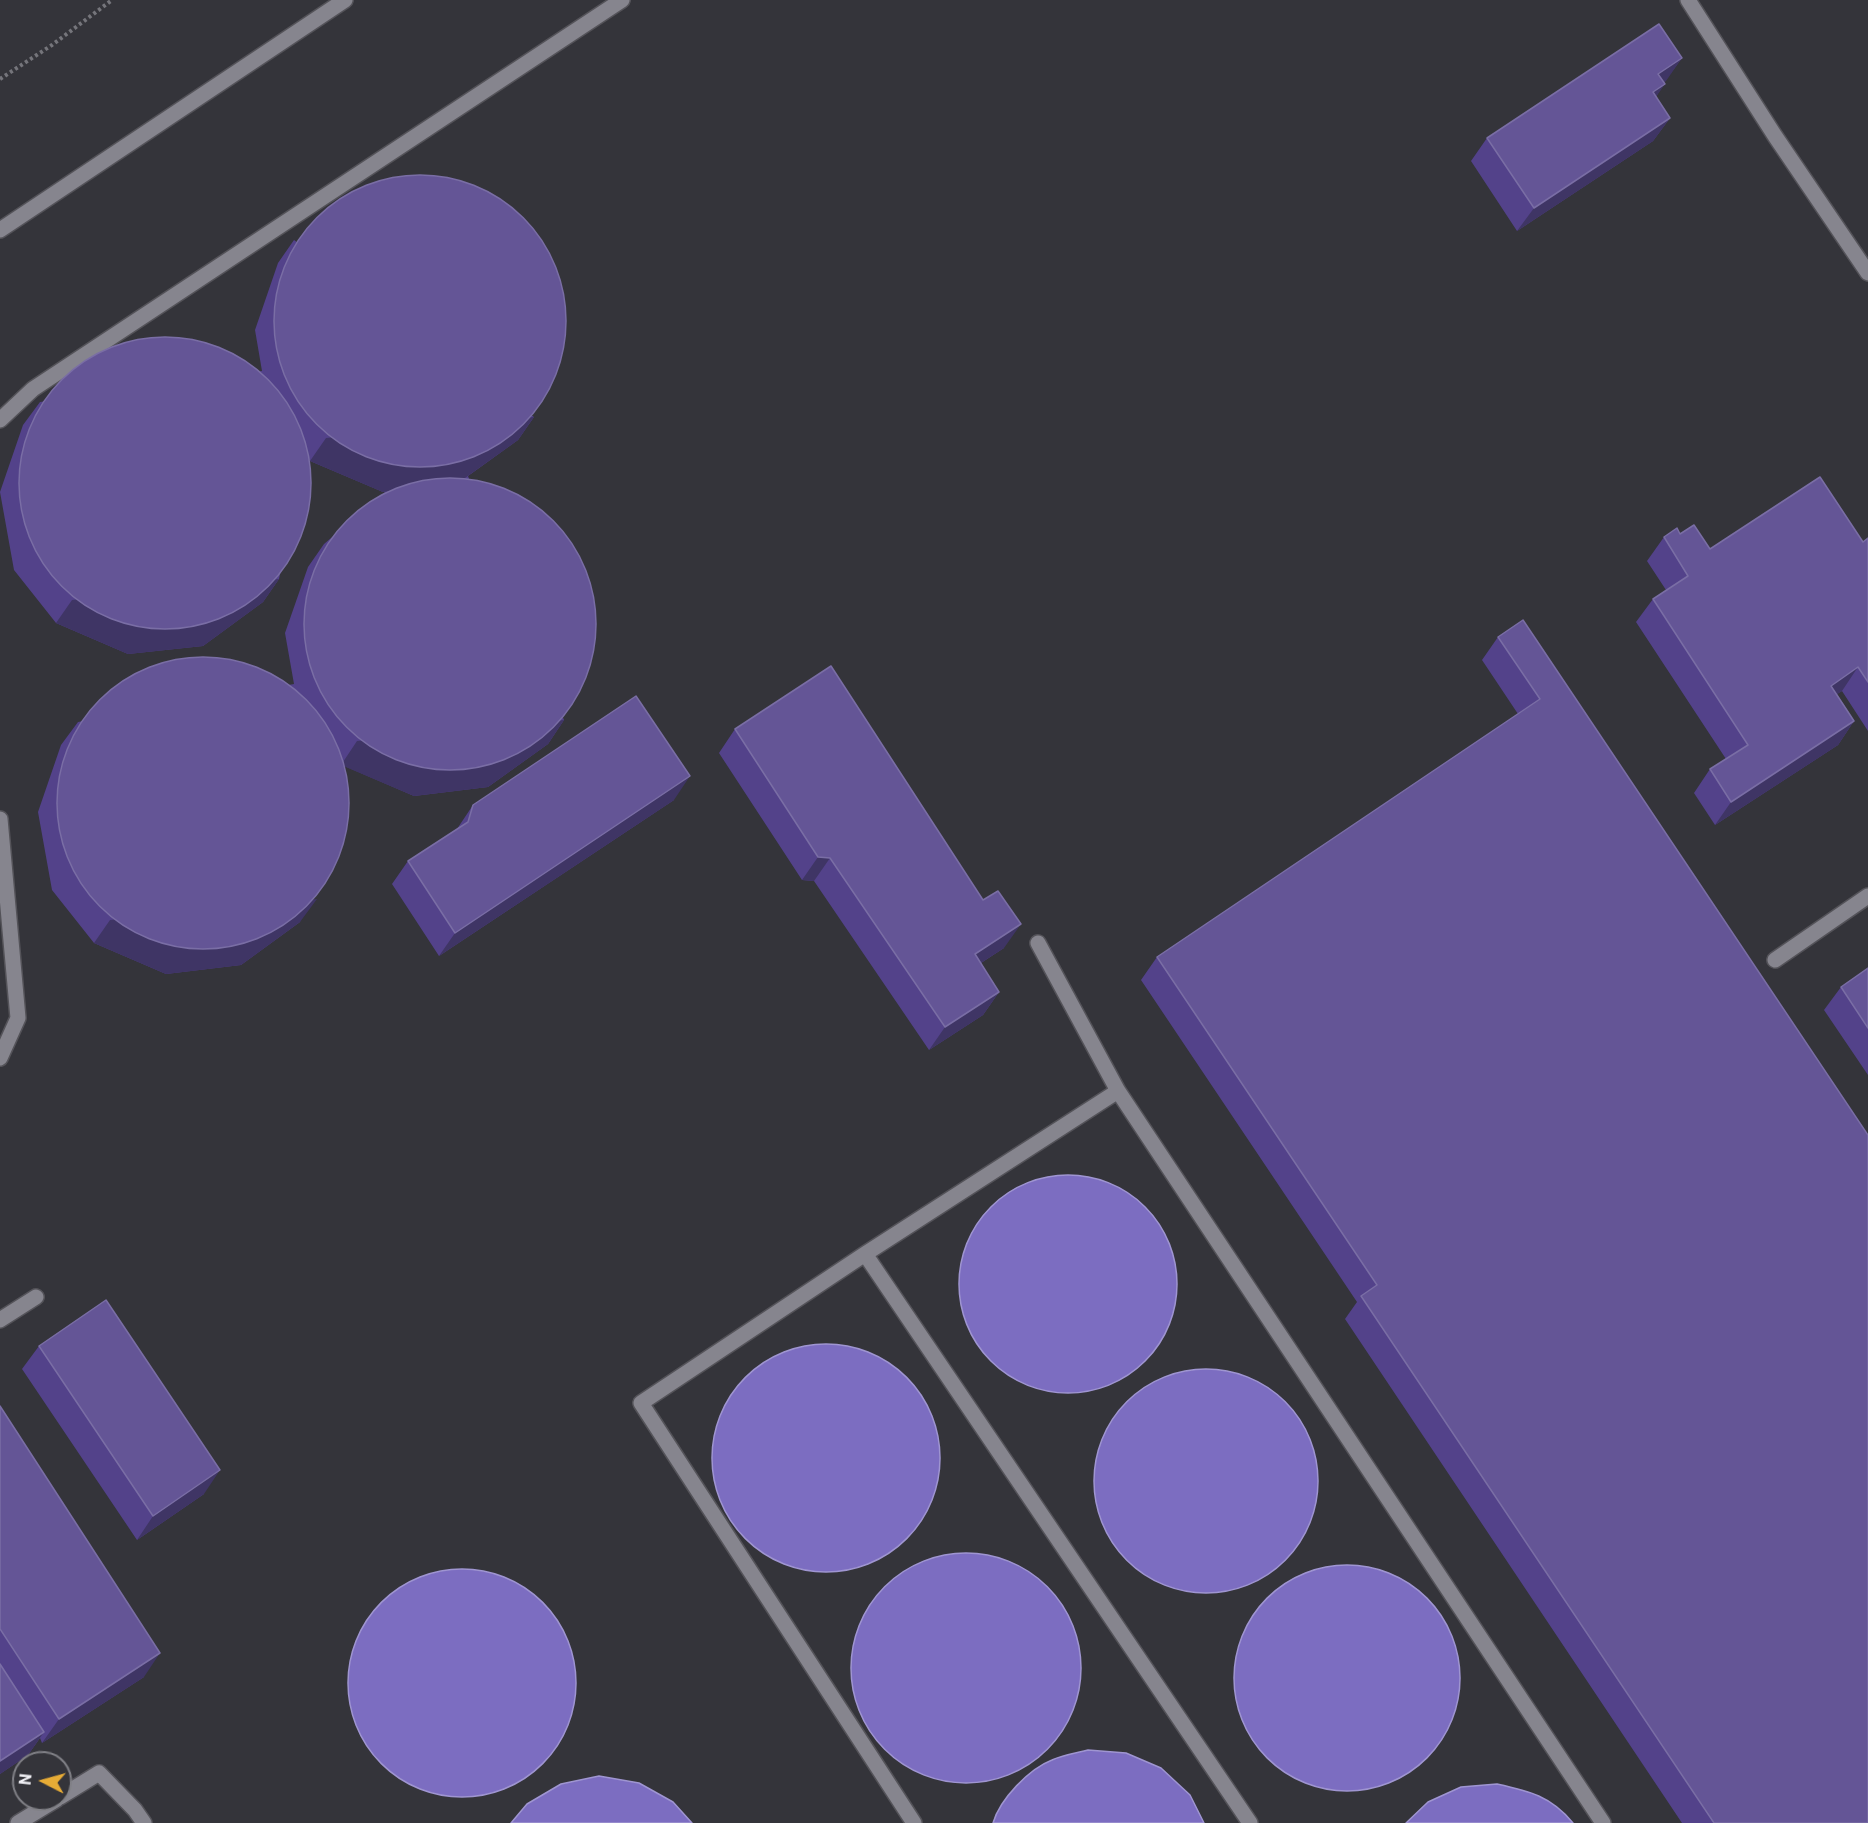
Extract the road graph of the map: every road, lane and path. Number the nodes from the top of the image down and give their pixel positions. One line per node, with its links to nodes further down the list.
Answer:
1 (112, 0): 5 (path)
2 (345, 0): 6 (lane)
3 (622, 0): 8 (lane)
4 (1688, 0): 7 (lane)
5 (0, 78)
6 (0, 230)
7 (1868, 273)
8 (0, 420)
9 (0, 819): 13 (lane)
10 (1868, 896): 12 (lane)
11 (1038, 943): 14 (lane)
12 (1775, 960)
13 (0, 1058)
14 (1118, 1091): 15 (lane); 24 (lane)
15 (865, 1254): 22 (lane); 23 (lane)
16 (36, 1297): 17 (lane)
17 (0, 1320)
18 (72, 1790): 21 (lane)
19 (38, 1811): 20 (lane)
20 (18, 1823)
21 (144, 1823)
22 (914, 1823)
23 (1250, 1823)
24 (1603, 1823)

